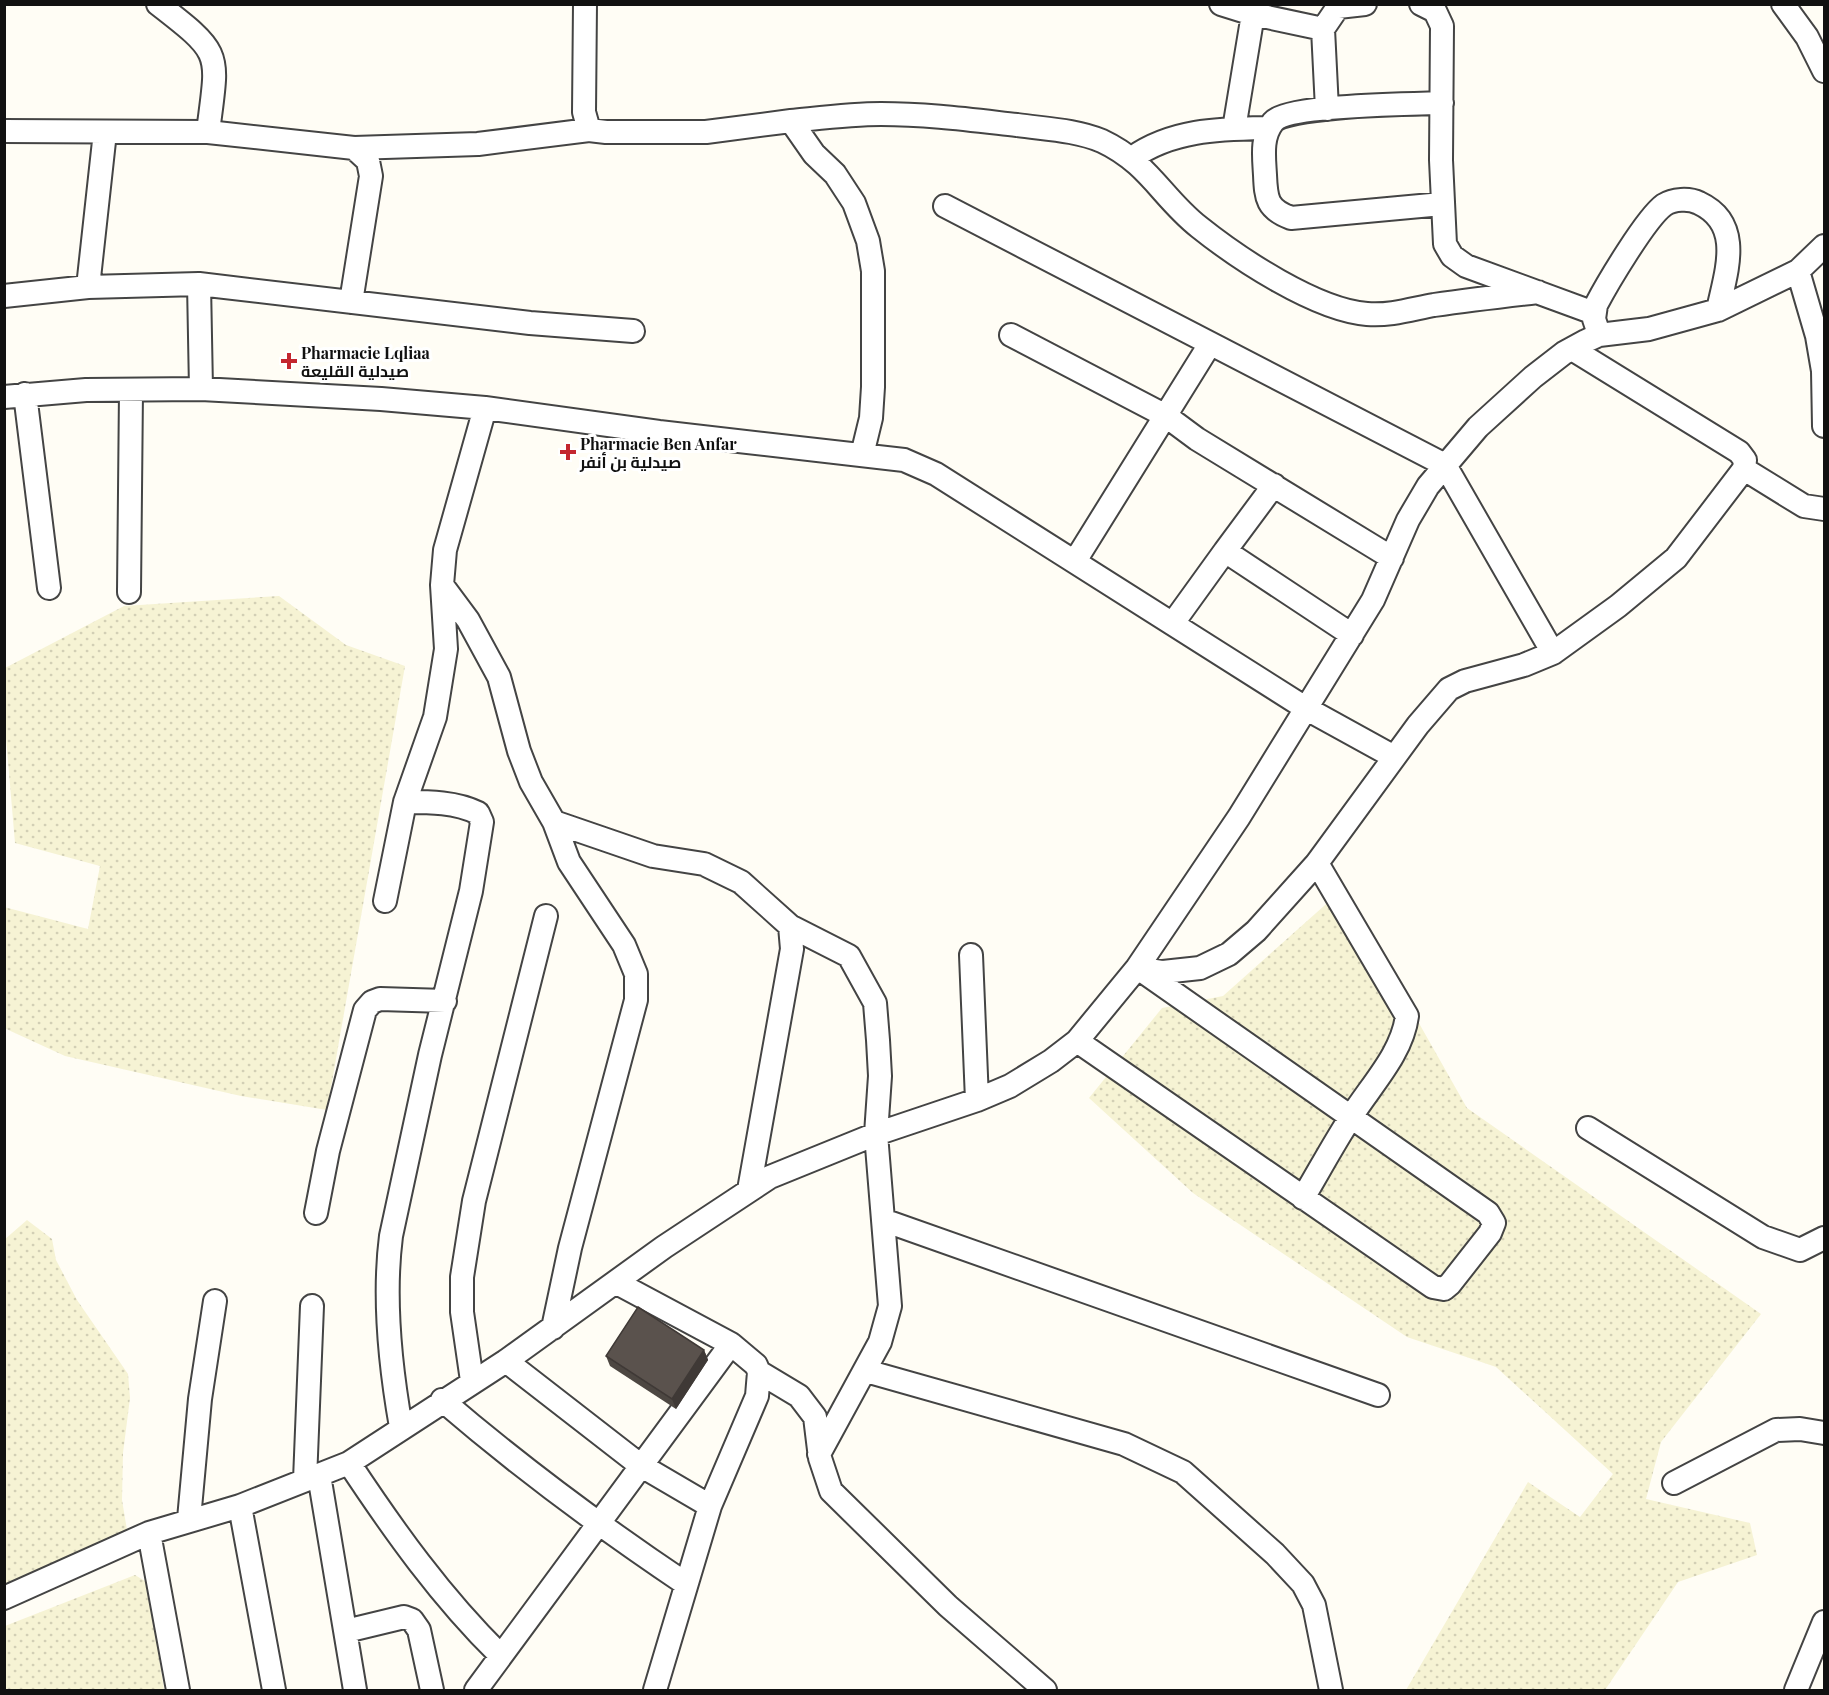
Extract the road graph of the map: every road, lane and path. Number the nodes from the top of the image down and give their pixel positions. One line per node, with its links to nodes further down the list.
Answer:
1 (158, 4): 18 (street)
2 (585, 4): 15 (street)
3 (1221, 4): 7 (street)
4 (1365, 4): 8 (street)
5 (1784, 4): 9 (street)
6 (1426, 5): 10 (street)
7 (1252, 15): 8 (street); 14 (street)
8 (1323, 29): 11 (street)
9 (1824, 71)
10 (1442, 103): 11 (street); 21 (street)
11 (1327, 109): 13 (street)
12 (791, 121): 15 (street); 20 (street); 42 (street)
13 (1269, 128): 14 (street); 21 (street)
14 (1233, 129): 20 (street)
15 (589, 130): 19 (street)
16 (4, 131): 17 (street)
17 (105, 132): 18 (street); 26 (street)
18 (208, 132): 19 (street)
19 (354, 148): 29 (street)
20 (1132, 158): 27 (street)
21 (1442, 204): 27 (street)
22 (945, 206): 34 (street)
23 (1824, 246): 24 (street)
24 (1798, 271): 30 (street); 41 (street)
25 (199, 284): 26 (street); 29 (street); 36 (street)
26 (88, 287): 28 (street)
27 (1538, 292): 31 (street)
28 (4, 296)
29 (351, 302): 32 (street)
30 (1718, 310): 31 (street); 31 (street)
31 (1597, 324): 35 (street)
32 (633, 331)
33 (1011, 335): 40 (street)
34 (1210, 344): 40 (street); 43 (street)
35 (1572, 349): 43 (street); 44 (street)
36 (201, 389): 37 (street); 39 (street)
37 (131, 392): 38 (street); 52 (street)
38 (15, 396): 51 (street)
39 (485, 408): 42 (street); 50 (street)
40 (1166, 416): 45 (street); 49 (street)
41 (1824, 426)
42 (862, 455): 49 (street)
43 (1445, 465): 48 (street); 55 (street)
44 (1743, 469): 46 (street); 55 (street)
45 (1274, 484): 47 (street); 48 (street)
46 (1824, 509)
47 (1225, 551): 53 (street); 54 (street)
48 (1392, 558): 54 (street)
49 (1075, 561): 53 (street)
50 (442, 585): 58 (street); 59 (street)
51 (49, 588)
52 (129, 592)
53 (1173, 623): 56 (street)
54 (1352, 635): 56 (street)
55 (1553, 653): 57 (street)
56 (1307, 709): 57 (street); 65 (street)
57 (1394, 757): 60 (street)
58 (405, 802): 61 (street); 66 (street)
59 (554, 822): 63 (street); 80 (street)
60 (1317, 863): 65 (street); 69 (street)
61 (385, 901)
62 (546, 916): 85 (street)
63 (790, 926): 71 (street); 72 (street)
64 (971, 956): 68 (street)
65 (1137, 968): 67 (street); 69 (street)
66 (445, 1001): 74 (street); 88 (street)
67 (1077, 1041): 68 (street); 73 (street)
68 (977, 1100): 71 (street)
69 (1350, 1117): 73 (street); 73 (street)
70 (1588, 1128): 76 (street)
71 (876, 1134): 72 (street); 75 (street)
72 (749, 1190): 77 (street)
73 (1304, 1198)
74 (316, 1213)
75 (883, 1220): 83 (street); 86 (street)
76 (1824, 1238)
77 (617, 1283): 80 (street); 81 (street)
78 (215, 1301): 97 (street)
79 (312, 1306): 93 (street)
80 (553, 1328): 82 (street)
81 (730, 1344): 84 (street); 92 (street)
82 (506, 1361): 85 (street); 92 (street)
83 (866, 1371): 90 (street); 112 (street)
84 (759, 1372): 90 (street); 96 (street)
85 (472, 1381): 87 (street)
86 (1378, 1395)
87 (442, 1400): 88 (street); 98 (street)
88 (401, 1427): 91 (street)
89 (1824, 1433): 94 (street)
90 (819, 1454): 111 (street)
91 (349, 1463): 93 (street); 104 (street)
92 (640, 1465): 96 (street); 98 (street)
93 (312, 1478): 95 (street); 103 (street)
94 (1674, 1483)
95 (240, 1506): 97 (street); 106 (street)
96 (710, 1506): 100 (street)
97 (189, 1519): 99 (street)
98 (599, 1526): 100 (street); 104 (street)
99 (148, 1533): 101 (street); 105 (street)
100 (686, 1584): 110 (street)
101 (4, 1598)
102 (1824, 1622): 113 (street)
103 (346, 1631): 107 (street); 108 (street)
104 (501, 1655): 109 (street)
105 (178, 1690)
106 (274, 1690)
107 (355, 1690)
108 (432, 1690)
109 (476, 1690)
110 (655, 1690)
111 (1045, 1690)
112 (1331, 1690)
113 (1796, 1690)

